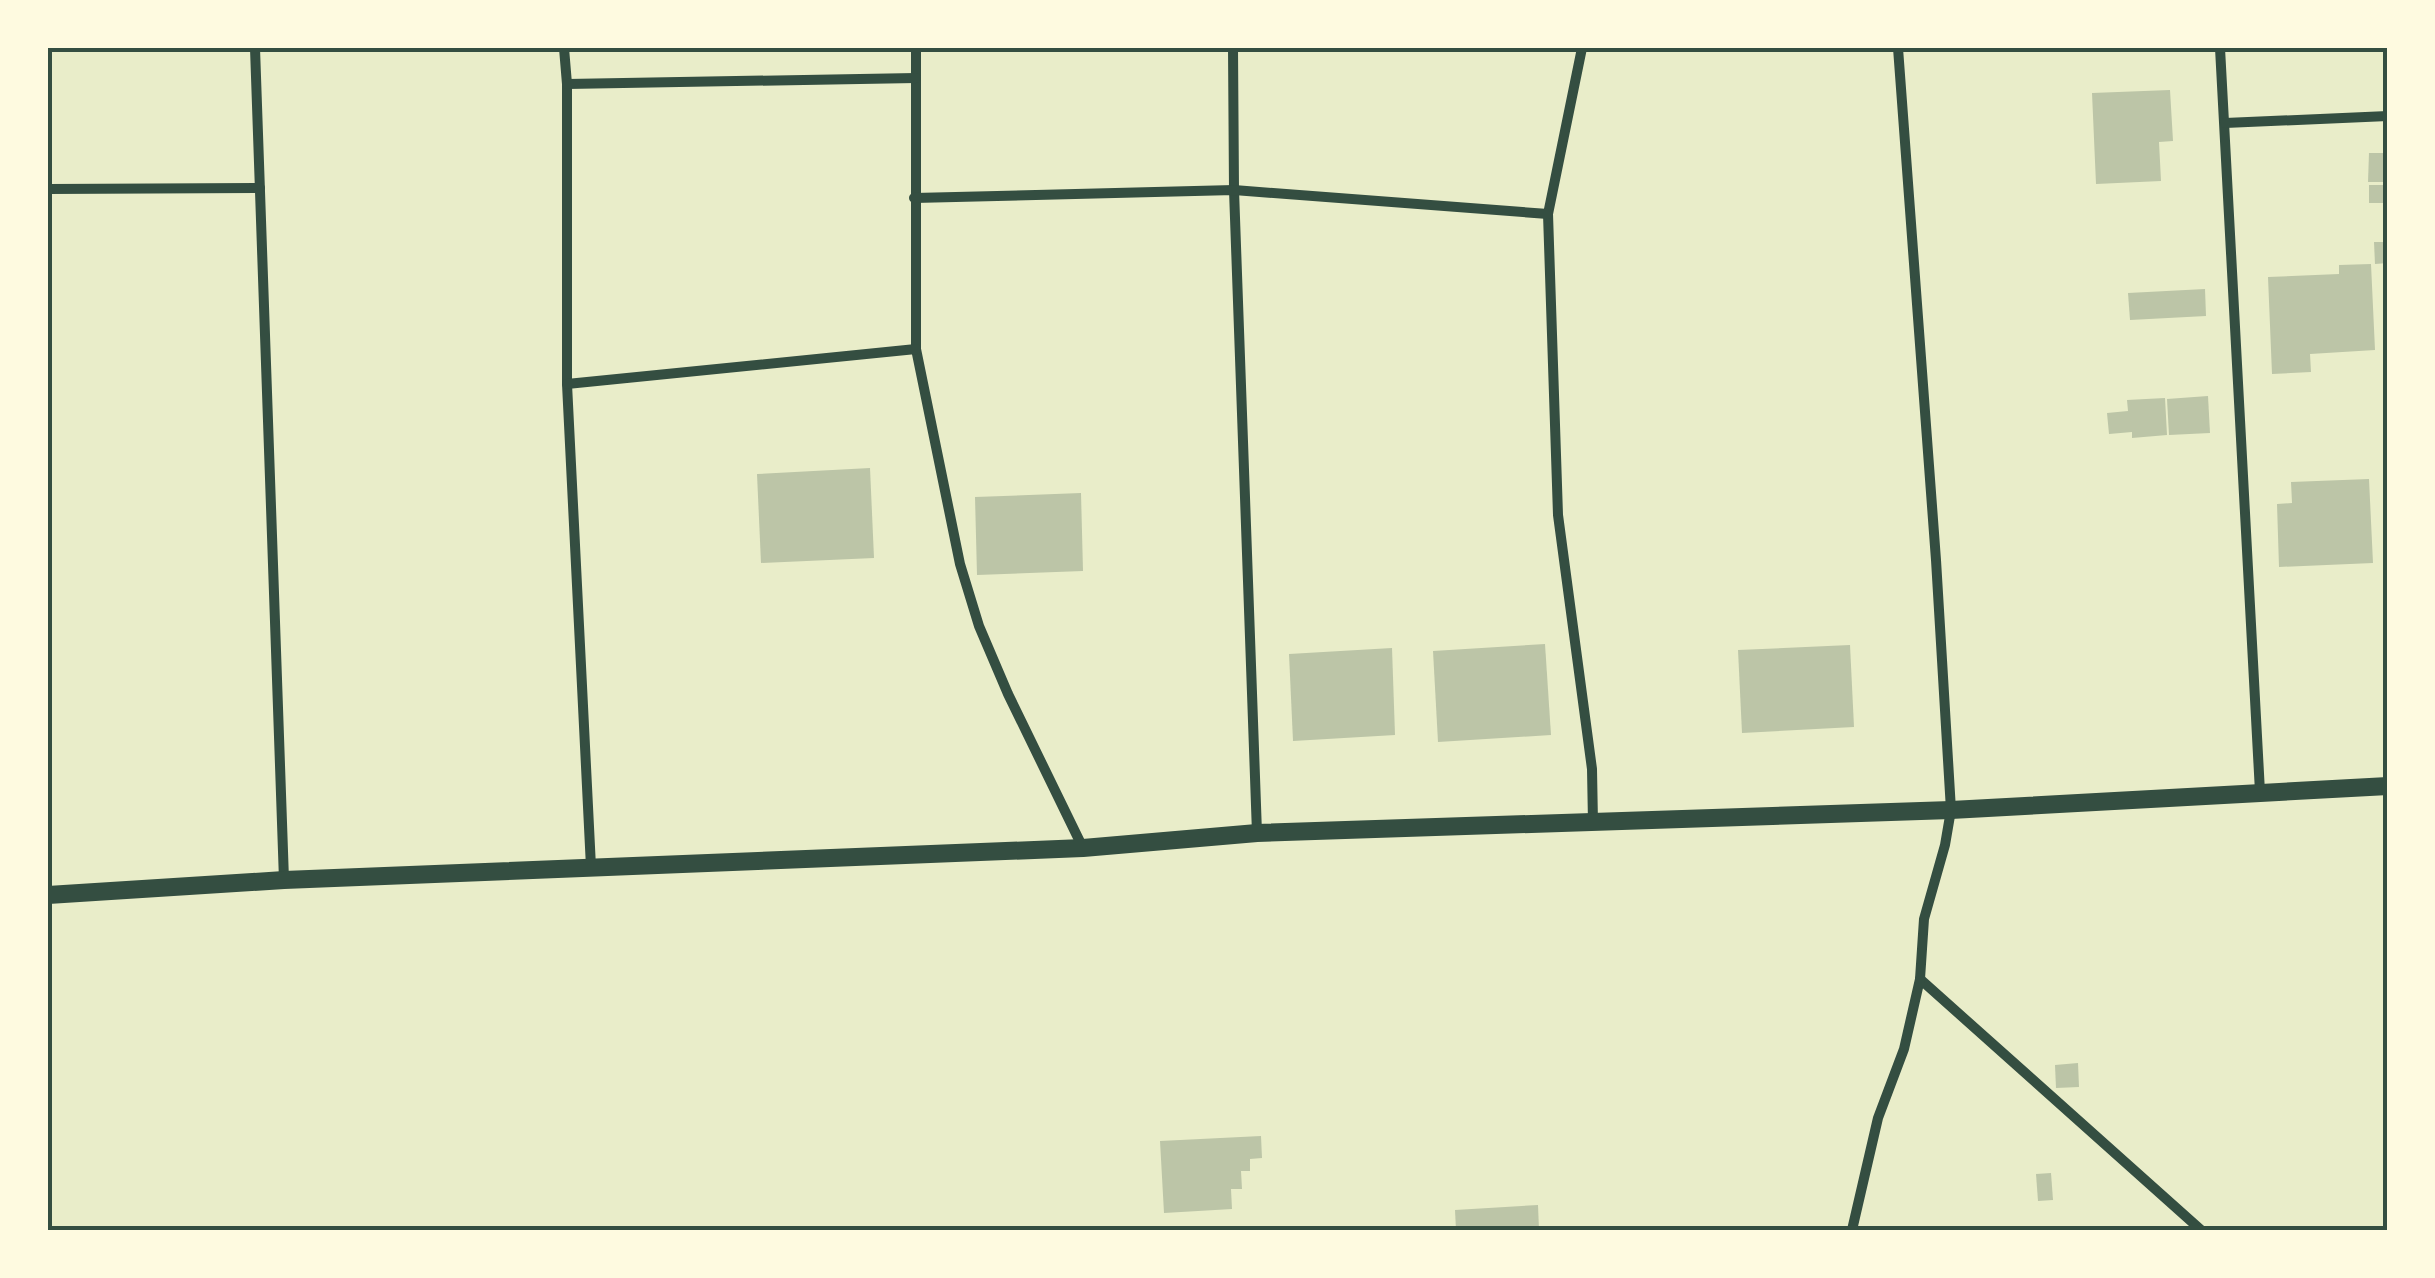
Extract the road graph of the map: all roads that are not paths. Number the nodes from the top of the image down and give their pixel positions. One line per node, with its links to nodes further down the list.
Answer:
1 (255, 48): 13 (street)
2 (564, 48): 9 (street)
3 (916, 48): 8 (street)
4 (1233, 48): 14 (street)
5 (1582, 48): 16 (street)
6 (1898, 48): 21 (street)
7 (2220, 48): 11 (street)
8 (916, 78): 9 (street); 15 (street)
9 (567, 84): 18 (street)
10 (2388, 116): 11 (street)
11 (2225, 122): 20 (street)
12 (48, 188): 13 (street)
13 (260, 188): 26 (street)
14 (1234, 190): 15 (street); 16 (street); 23 (street)
15 (914, 198): 17 (street)
16 (1548, 214): 22 (street)
17 (916, 349): 18 (street); 24 (street)
18 (567, 384): 25 (street)
19 (2388, 786): 20 (street)
20 (2260, 792): 21 (street)
21 (1951, 810): 22 (street); 28 (street)
22 (1593, 823): 23 (street)
23 (1258, 834): 24 (street)
24 (1083, 848): 25 (street)
25 (591, 867): 26 (street)
26 (284, 880): 27 (street)
27 (48, 895)
28 (1920, 979): 29 (street); 30 (street)
29 (1852, 1230)
30 (2201, 1230)

